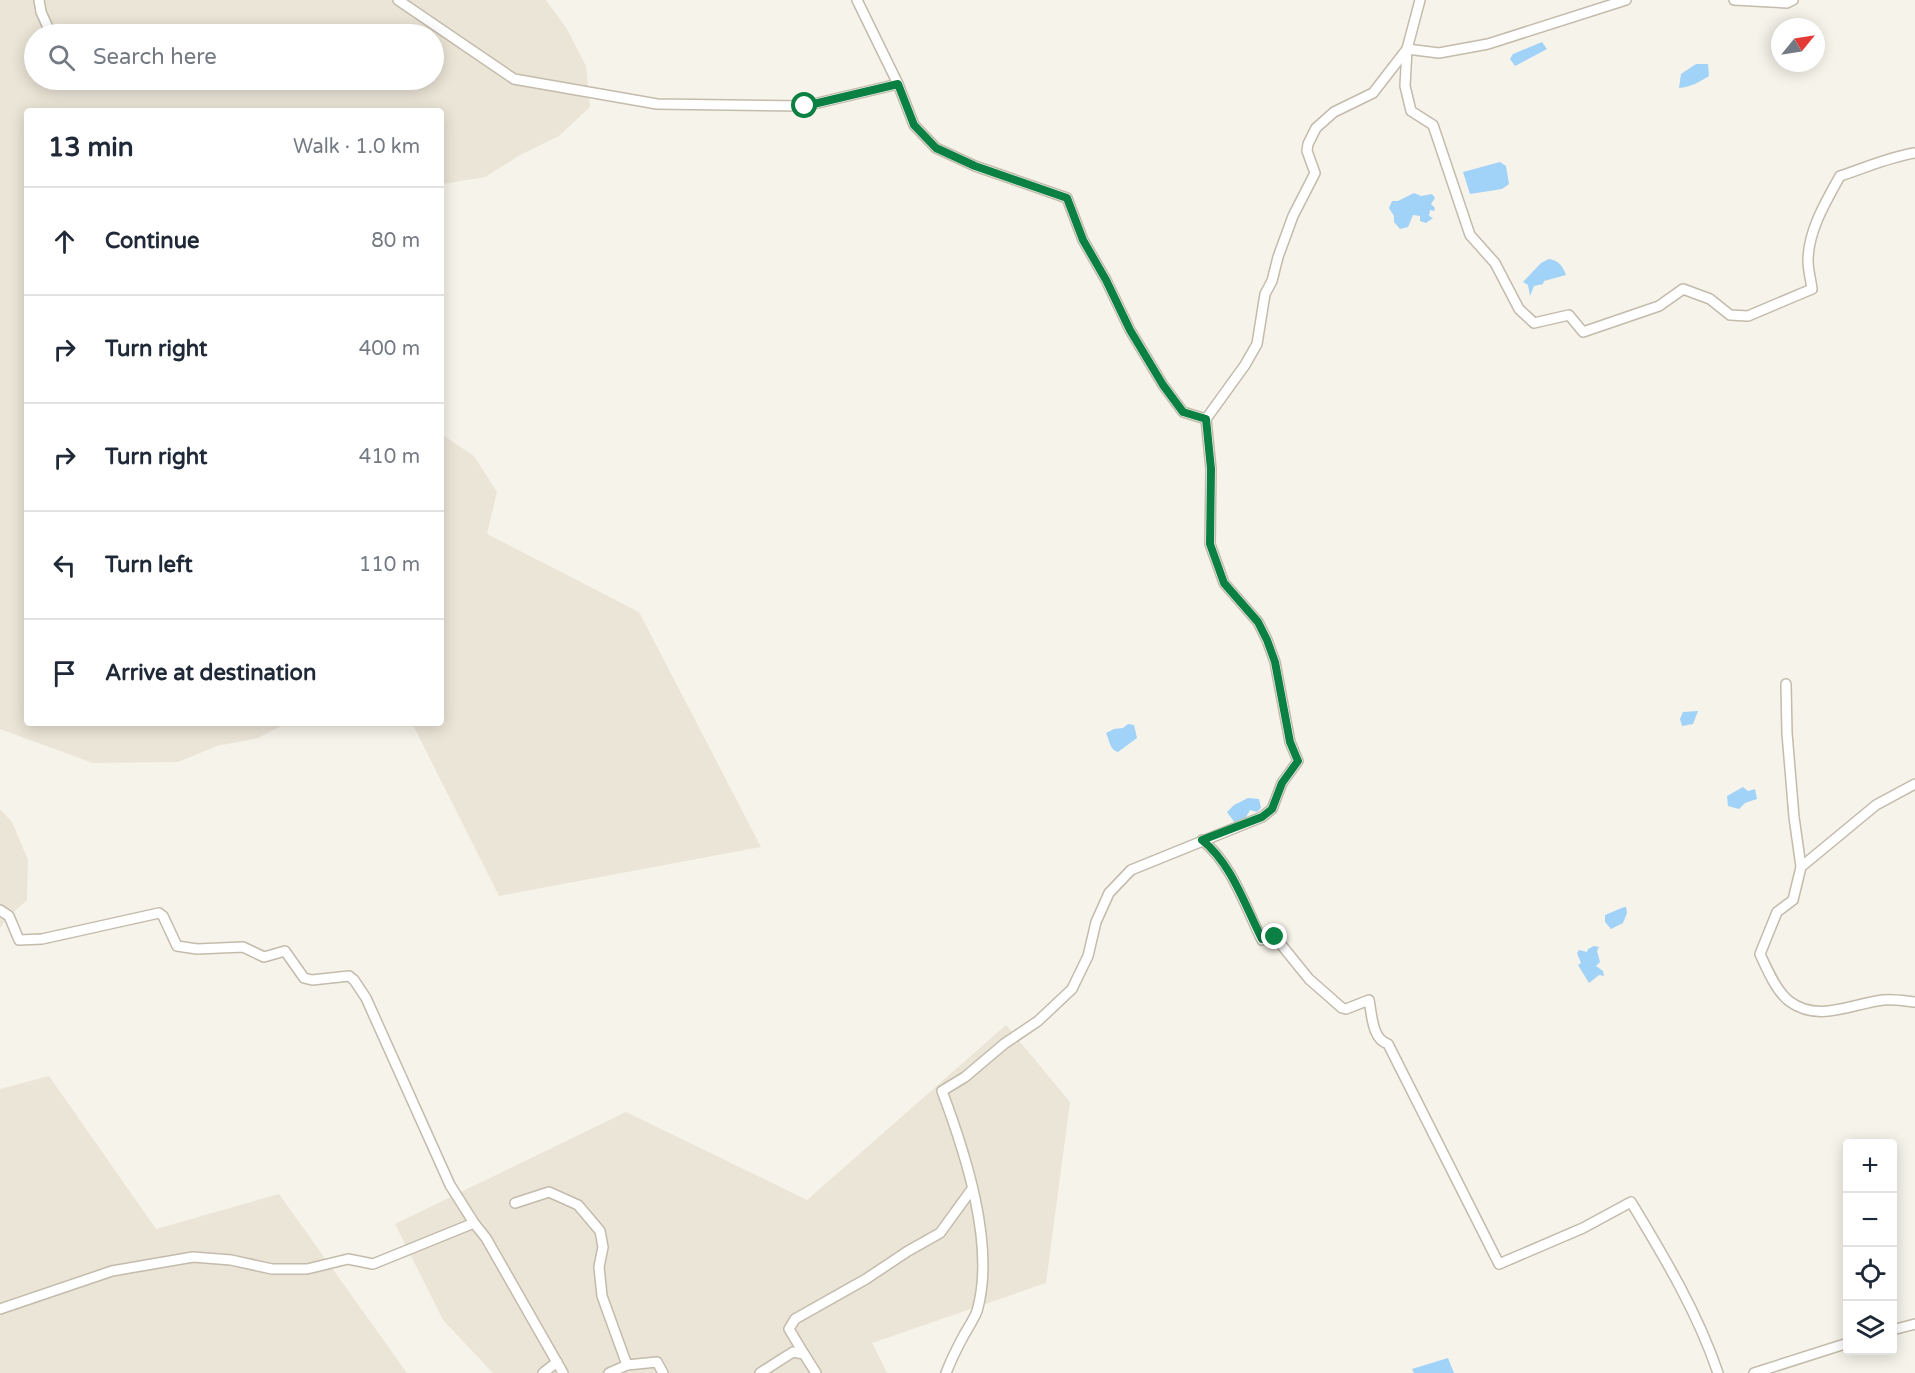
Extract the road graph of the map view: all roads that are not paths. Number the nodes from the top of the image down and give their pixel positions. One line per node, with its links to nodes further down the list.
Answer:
1 (39, 0): 8 (street)
2 (398, 0): 9 (street)
3 (857, 0): 12 (street)
4 (1420, 0): 11 (street)
5 (1626, 0): 11 (street)
6 (1734, 0): 7 (street)
7 (1793, 0)
8 (46, 24)
9 (433, 24)
10 (444, 31): 12 (street)
11 (1407, 49): 13 (street); 14 (street)
12 (898, 84): 14 (street)
13 (1915, 153)
14 (1206, 419): 17 (street)
15 (1786, 684): 18 (street)
16 (1915, 784): 18 (street)
17 (1202, 840): 21 (street); 38 (street)
18 (1801, 867): 20 (street)
19 (0, 910): 23 (street)
20 (1915, 1002)
21 (972, 1189): 28 (street); 37 (street)
22 (515, 1203): 30 (street)
23 (474, 1223): 24 (street); 29 (street)
24 (0, 1309)
25 (1915, 1324): 26 (street)
26 (1897, 1329)
27 (1843, 1345): 39 (street)
28 (804, 1354): 35 (street); 36 (street)
29 (556, 1362): 31 (street); 32 (street)
30 (627, 1365): 33 (street); 34 (street)
31 (543, 1373)
32 (563, 1373)
33 (609, 1373)
34 (663, 1373)
35 (760, 1373)
36 (816, 1373)
37 (946, 1373)
38 (1718, 1373)
39 (1754, 1373)

